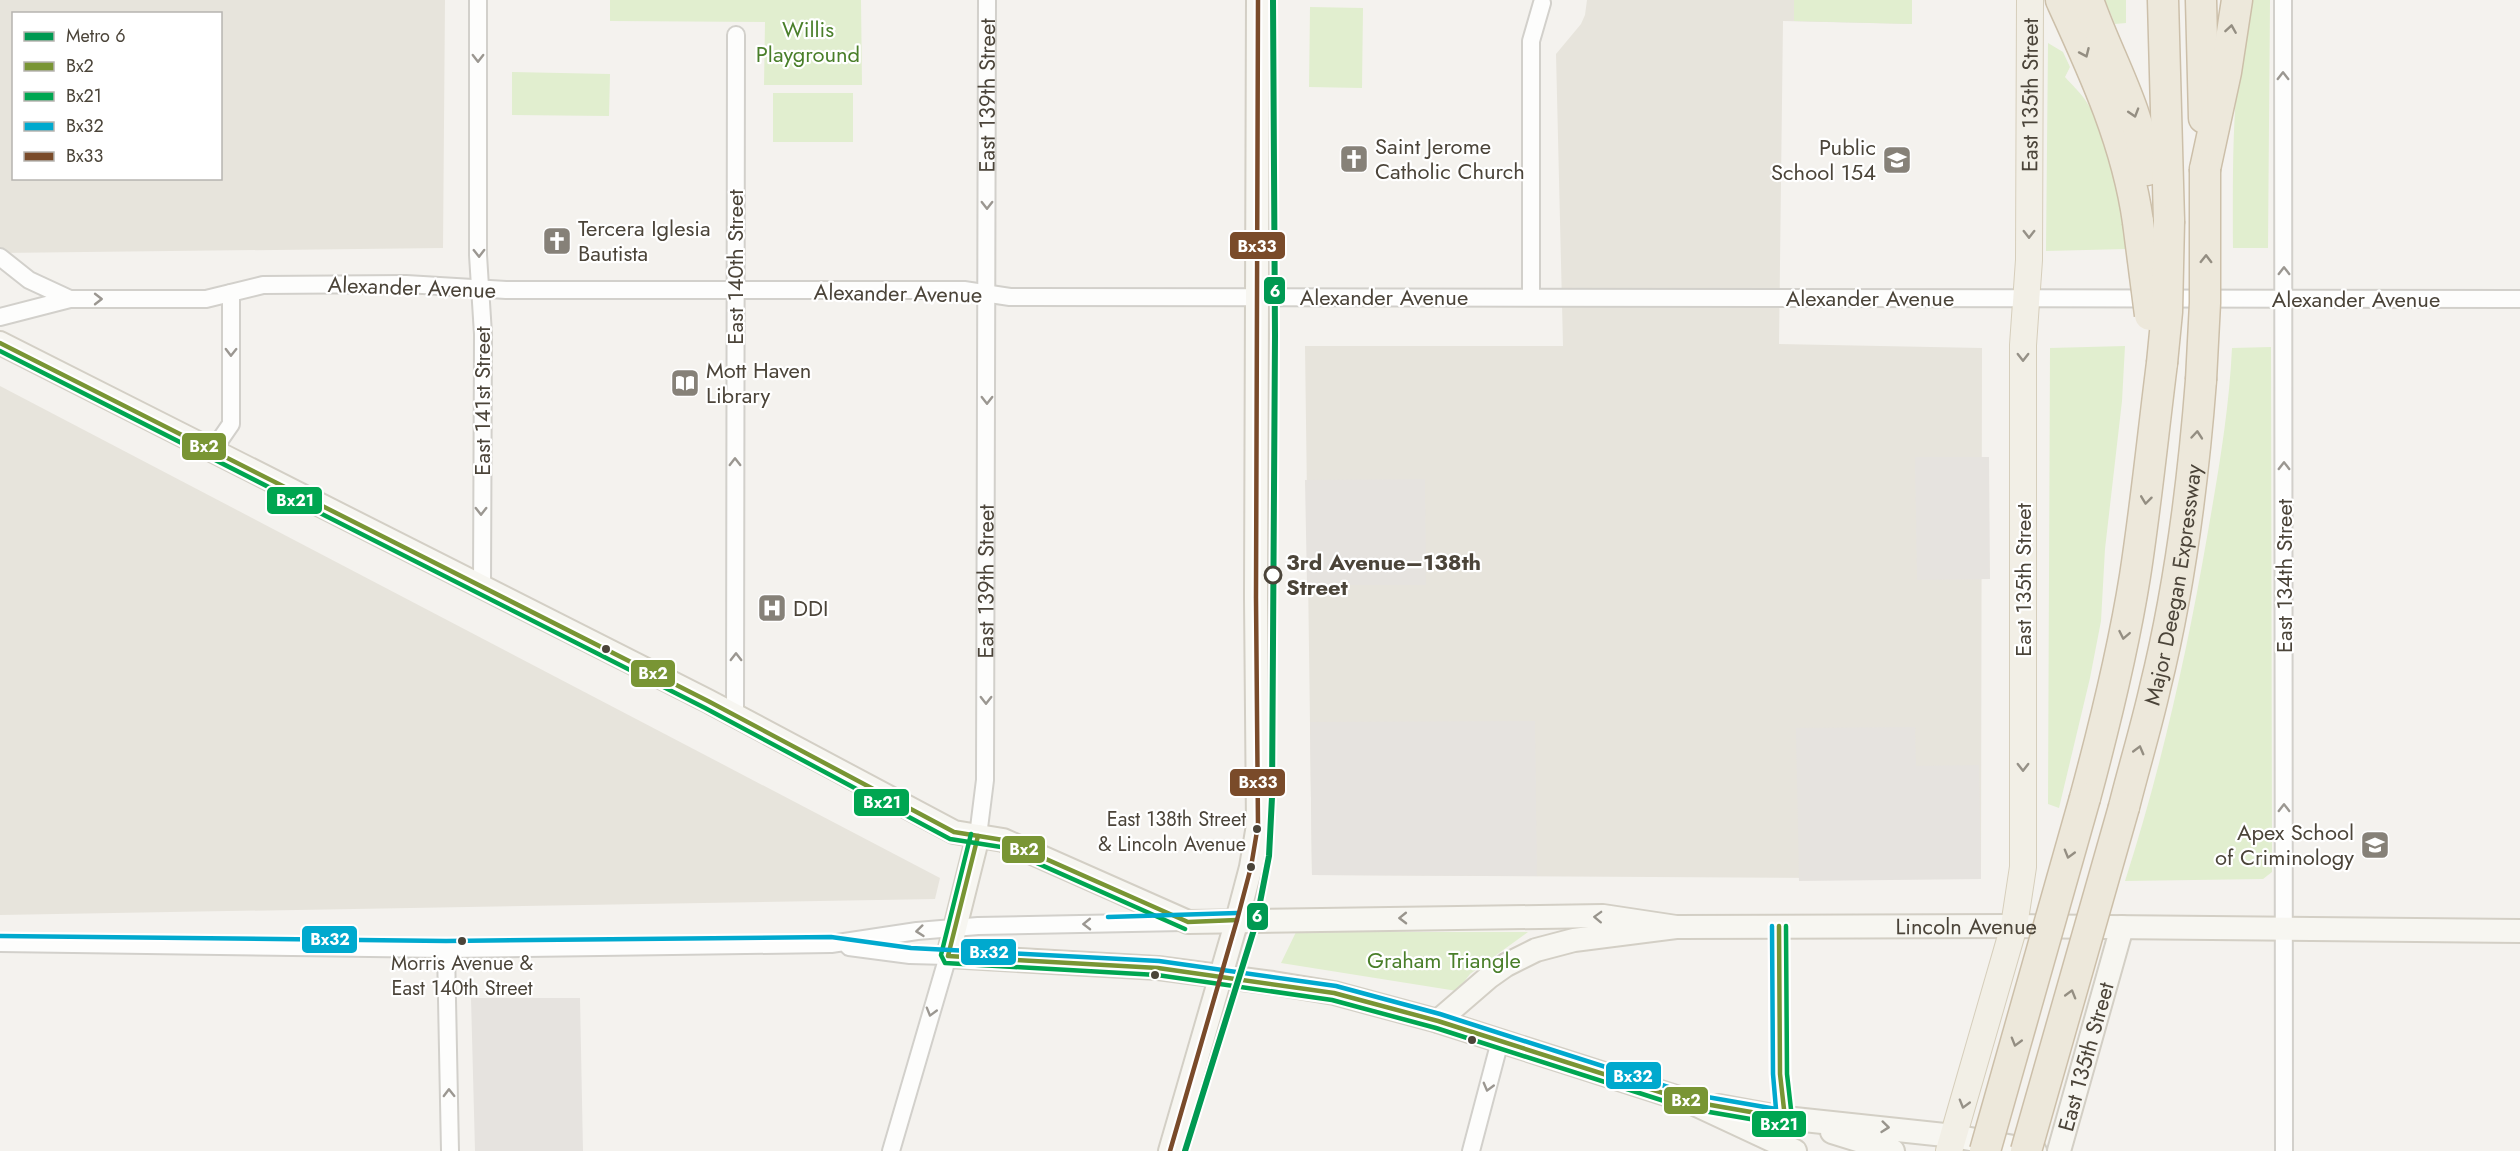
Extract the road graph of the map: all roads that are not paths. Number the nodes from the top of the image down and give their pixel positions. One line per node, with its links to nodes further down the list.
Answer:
1 (478, 0): 16 (street, East 141st Street, one-way to 16)
2 (987, 0): 19 (street, East 139th Street, one-way to 19)
3 (1258, 0): 20 (main road)
4 (2030, 0): 22 (main road, East 135th Street, one-way to 22)
5 (2061, 0): 14 (highway, one-way to 14)
6 (2088, 0): 14 (highway, one-way to 14)
7 (2163, 0): 14 (highway, Major Deegan Expressway)
8 (2201, 0): 13 (highway, Major Deegan Expressway)
9 (2237, 0): 13 (highway, one-way to 9)
10 (2283, 0): 24 (street, East 134th Street, one-way to 10)
11 (1542, 3): 21 (street)
12 (736, 35): 17 (street, East 140th Street)
13 (2205, 169): 59 (highway, Major Deegan Expressway, one-way to 13, bridge)
14 (2152, 221): 28 (highway, bridge); 28 (highway, Major Deegan Expressway, bridge)
15 (0, 257): 23 (street, Alexander Avenue)
16 (480, 287): 17 (street, Alexander Avenue); 18 (street, Alexander Avenue); 30 (street, East 141st Street, one-way to 30)
17 (735, 291): 19 (street, Alexander Avenue); 31 (street, East 140th Street, one-way to 17)
18 (231, 293): 23 (street, Alexander Avenue, one-way to 18); 29 (street, one-way to 29)
19 (988, 294): 20 (street, Alexander Avenue); 32 (street, East 139th Street, one-way to 32)
20 (1257, 297): 21 (street, Alexander Avenue); 33 (main road)
21 (1532, 297): 22 (street, Alexander Avenue)
22 (2026, 298): 24 (street, Alexander Avenue); 37 (main road, East 135th Street, one-way to 37)
23 (70, 299): 26 (street, Alexander Avenue)
24 (2284, 299): 25 (street, Alexander Avenue); 40 (street, East 134th Street, one-way to 24)
25 (2520, 299)
26 (0, 317)
27 (0, 343): 29 (main road)
28 (2157, 363): 58 (highway, Major Deegan Expressway, one-way to 58, bridge)
29 (213, 450): 30 (main road)
30 (482, 586): 31 (main road)
31 (735, 716): 32 (main road)
32 (978, 836): 34 (main road); 39 (main road, East 139th Street)
33 (1237, 920): 34 (main road); 36 (main road, one-way to 33); 46 (main road)
34 (1188, 922): 39 (street, one-way to 39)
35 (1779, 926): 36 (main road, Lincoln Avenue); 37 (main road, Lincoln Avenue); 50 (street)
36 (1676, 927): 47 (main road, Lincoln Avenue)
37 (2014, 927): 38 (main road, Lincoln Avenue); 51 (main road, East 135th Street, one-way to 51)
38 (2122, 927): 40 (main road, Lincoln Avenue); 61 (main road, East 135th Street)
39 (956, 928): 43 (street, one-way to 43); 45 (main road, East 139th Street)
40 (2284, 929): 41 (main road, Lincoln Avenue); 62 (street, East 134th Street)
41 (2520, 931)
42 (0, 943): 44 (street)
43 (831, 944): 44 (street); 45 (street)
44 (446, 949): 53 (street, one-way to 44)
45 (948, 956): 46 (main road); 54 (street, East 139th Street, one-way to 54)
46 (1219, 976): 47 (main road); 55 (main road)
47 (1438, 1021): 48 (main road)
48 (1500, 1041): 49 (main road); 56 (street, one-way to 56)
49 (1688, 1101): 50 (main road); 52 (main road)
50 (1785, 1118): 51 (main road, one-way to 51); 52 (street); 57 (main road)
51 (1952, 1143): 60 (main road)
52 (1789, 1149)
53 (450, 1151)
54 (891, 1151)
55 (1170, 1151)
56 (1471, 1151)
57 (1893, 1151)
58 (1985, 1151)
59 (2026, 1151)
60 (2035, 1151)
61 (2059, 1151)
62 (2284, 1151)

